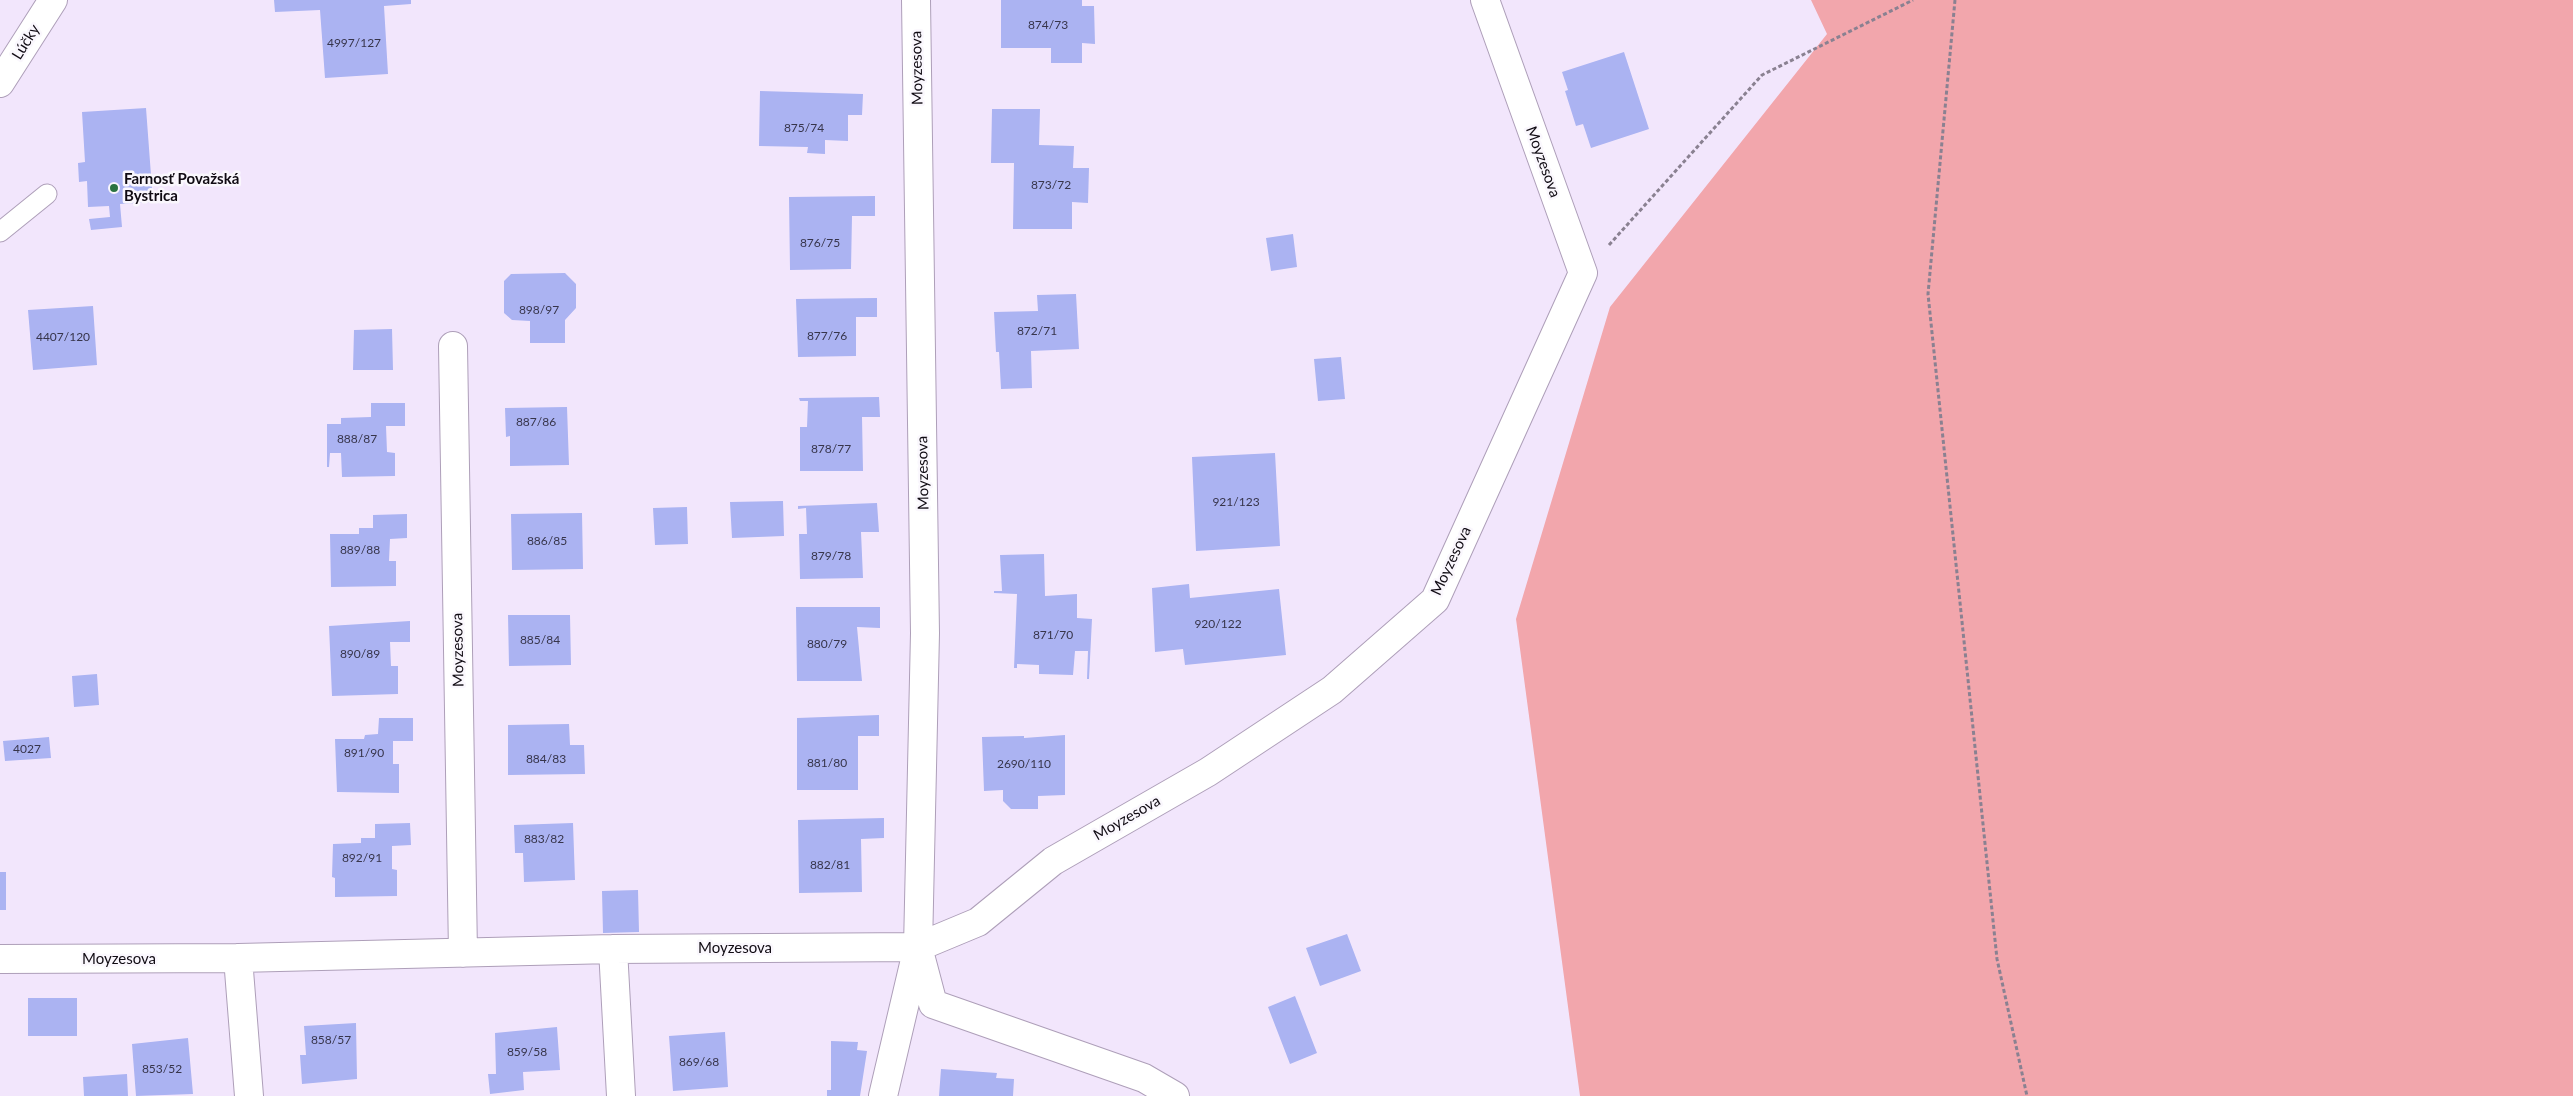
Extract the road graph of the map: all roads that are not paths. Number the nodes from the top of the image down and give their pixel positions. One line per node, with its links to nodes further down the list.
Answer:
1 (53, 0): 4 (street, Lúčky)
2 (916, 0): 8 (street, Moyzesova)
3 (1485, 0): 8 (street, Moyzesova)
4 (0, 84)
5 (47, 194): 6 (lane)
6 (0, 232)
7 (454, 346): 10 (street, Moyzesova)
8 (918, 947): 9 (street, Moyzesova); 15 (street, Moyzesova); 16 (street, Moyzesova)
9 (613, 949): 10 (street, Moyzesova); 14 (street)
10 (463, 953): 11 (street, Moyzesova)
11 (238, 958): 12 (street, Moyzesova); 13 (street)
12 (0, 959)
13 (249, 1096)
14 (621, 1096)
15 (883, 1096)
16 (1175, 1096)

